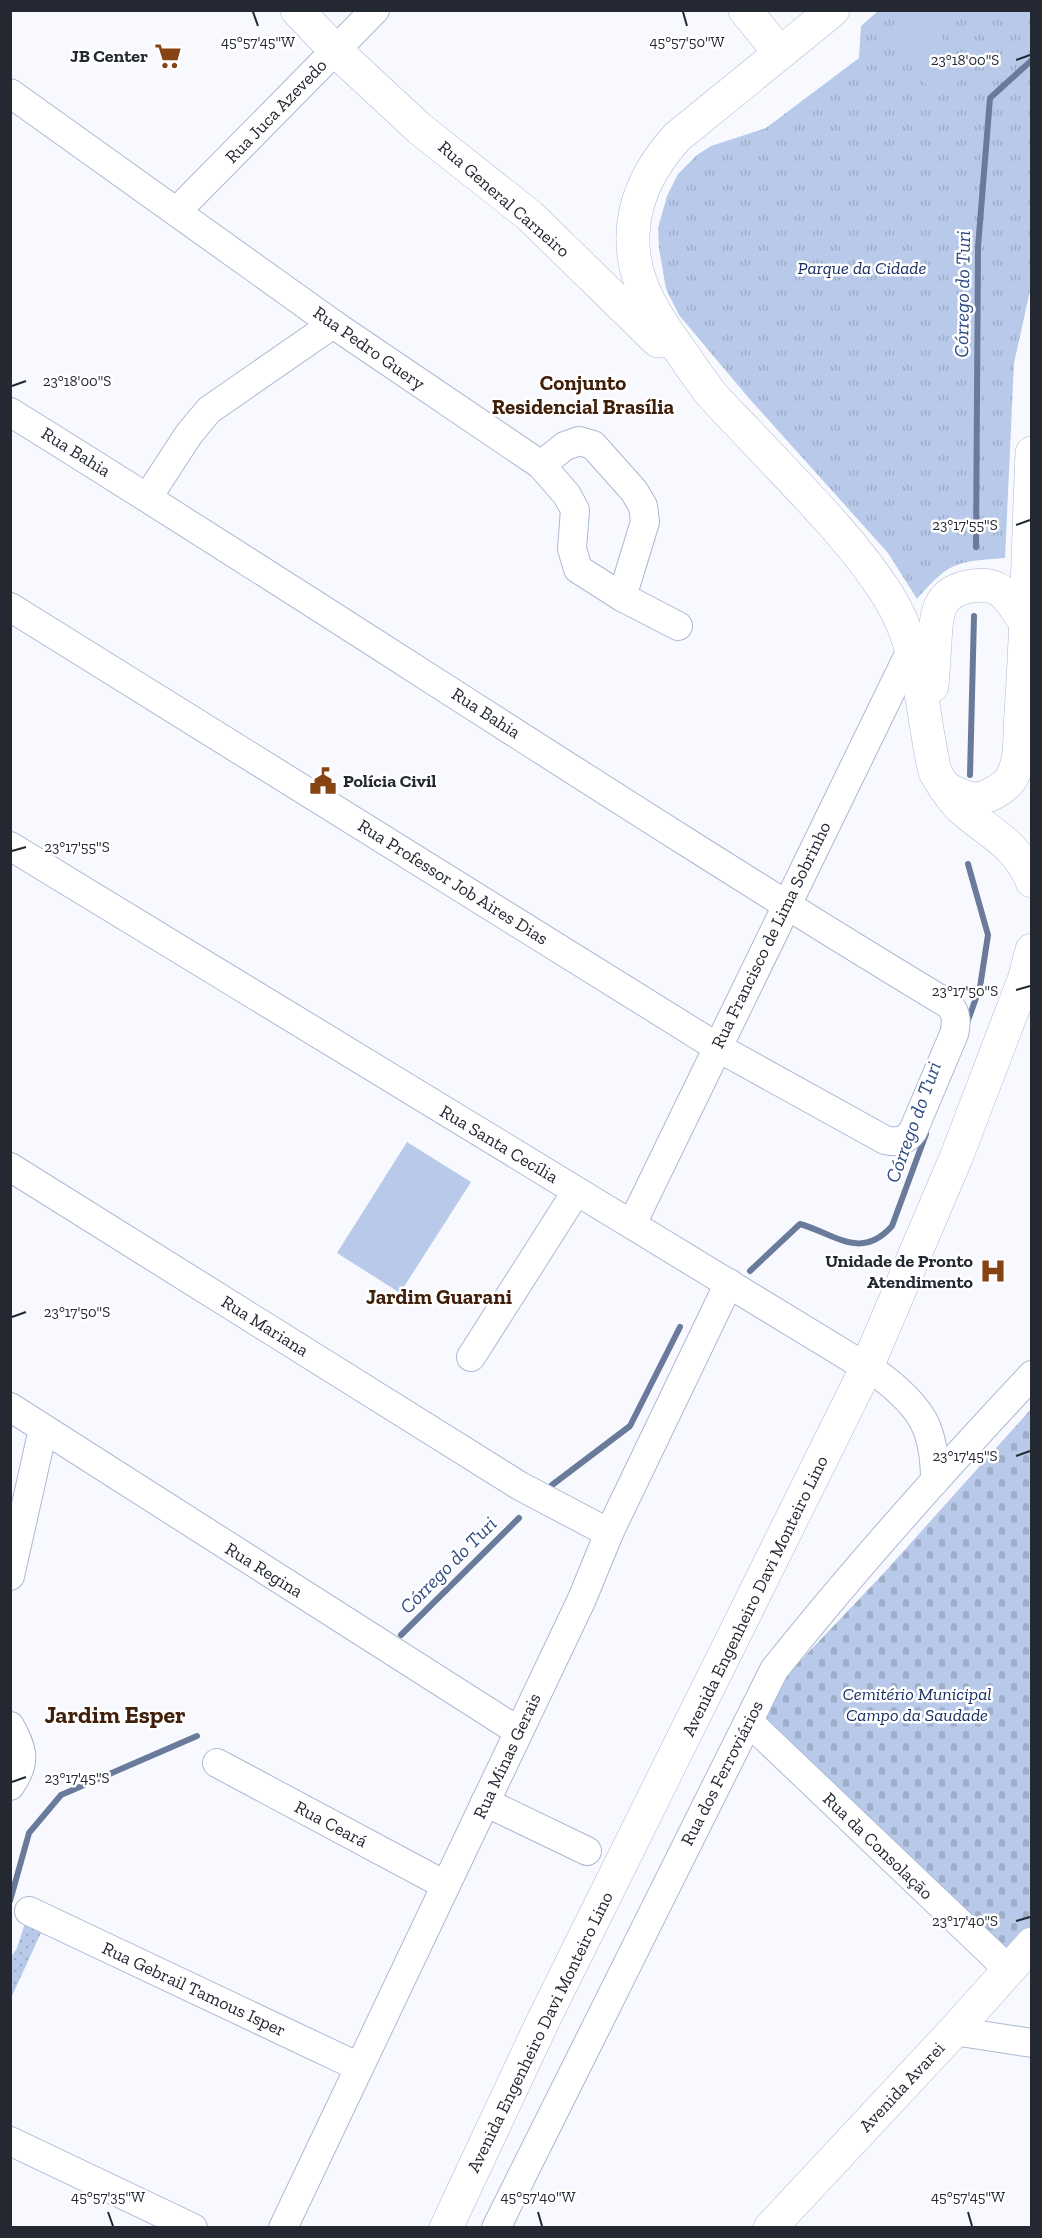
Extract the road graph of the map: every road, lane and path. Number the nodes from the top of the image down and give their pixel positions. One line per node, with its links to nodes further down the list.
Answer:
1 (297, 10): 5 (main road, Rua General Carneiro)
2 (375, 10): 5 (street, Rua Juca Azevedo)
3 (745, 10): 6 (main road)
4 (833, 10): 6 (main road)
5 (335, 50): 8 (street, Rua Juca Azevedo); 10 (main road, Rua General Carneiro)
6 (780, 53): 10 (main road)
7 (10, 93): 8 (street, Rua Pedro Guery)
8 (177, 211): 9 (street, Rua Pedro Guery)
9 (333, 324): 13 (street, Rua Pedro Guery); 14 (street)
10 (709, 391): 19 (main road)
11 (10, 412): 14 (street, Rua Bahia)
12 (1032, 453): 17 (main road)
13 (541, 465): 15 (street, Rua Pedro Guery); 15 (street)
14 (148, 497): 25 (street, Rua Bahia)
15 (622, 597): 18 (street, Rua Pedro Guery)
16 (10, 606): 27 (street, Rua Professor Job Aires Dias)
17 (1024, 622): 20 (main road); 21 (main road)
18 (678, 626)
19 (912, 648): 21 (main road); 25 (street, Rua Francisco de Lima Sobrinho)
20 (1028, 685): 22 (main road)
21 (929, 733): 22 (main road)
22 (943, 786): 24 (main road)
23 (10, 846): 30 (street, Rua Santa Cecília)
24 (1032, 881)
25 (786, 906): 27 (street, Rua Francisco de Lima Sobrinho); 28 (street, Rua Bahia)
26 (1032, 950): 34 (main road, Avenida Engenheiro Davi Monteiro Lino)
27 (717, 1047): 28 (street, Rua Professor Job Aires Dias); 31 (street, Rua Francisco de Lima Sobrinho)
28 (902, 1141)
29 (10, 1167): 39 (street, Rua Mariana)
30 (576, 1192): 31 (street, Rua Santa Cecília); 33 (street)
31 (632, 1224): 32 (street, Rua Santa Cecília)
32 (729, 1283): 34 (street, Rua Santa Cecília); 39 (street, Rua Minas Gerais)
33 (471, 1357)
34 (866, 1369): 38 (street, Rua Santa Cecília); 58 (main road, Avenida Engenheiro Davi Monteiro Lino)
35 (1032, 1375): 38 (street, Rua dos Ferroviários)
36 (10, 1407): 37 (street, Rua Regina)
37 (43, 1429): 40 (street); 43 (street, Rua Regina)
38 (935, 1481): 41 (street, Rua dos Ferroviários)
39 (609, 1533): 43 (street, Rua Minas Gerais)
40 (10, 1576)
41 (749, 1722): 51 (street, Rua da Consolação); 59 (street, Rua dos Ferroviários)
42 (10, 1726): 45 (street)
43 (518, 1731): 46 (street, Rua Minas Gerais)
44 (217, 1763): 48 (street, Rua Ceará)
45 (10, 1786)
46 (485, 1802): 47 (street); 48 (street, Rua Minas Gerais)
47 (586, 1851)
48 (444, 1885): 54 (street, Rua Minas Gerais)
49 (29, 1911): 54 (street, Rua Gebrail Tamous Isper)
50 (1032, 1944): 51 (main road, Avenida Avarei)
51 (1008, 1970): 52 (main road, Avenida Avarei)
52 (954, 2031): 53 (street); 60 (main road, Avenida Avarei)
53 (1032, 2043)
54 (359, 2067): 57 (street, Rua Minas Gerais)
55 (10, 2141): 56 (street)
56 (193, 2228)
57 (283, 2228)
58 (447, 2228)
59 (496, 2228)
60 (770, 2228)

